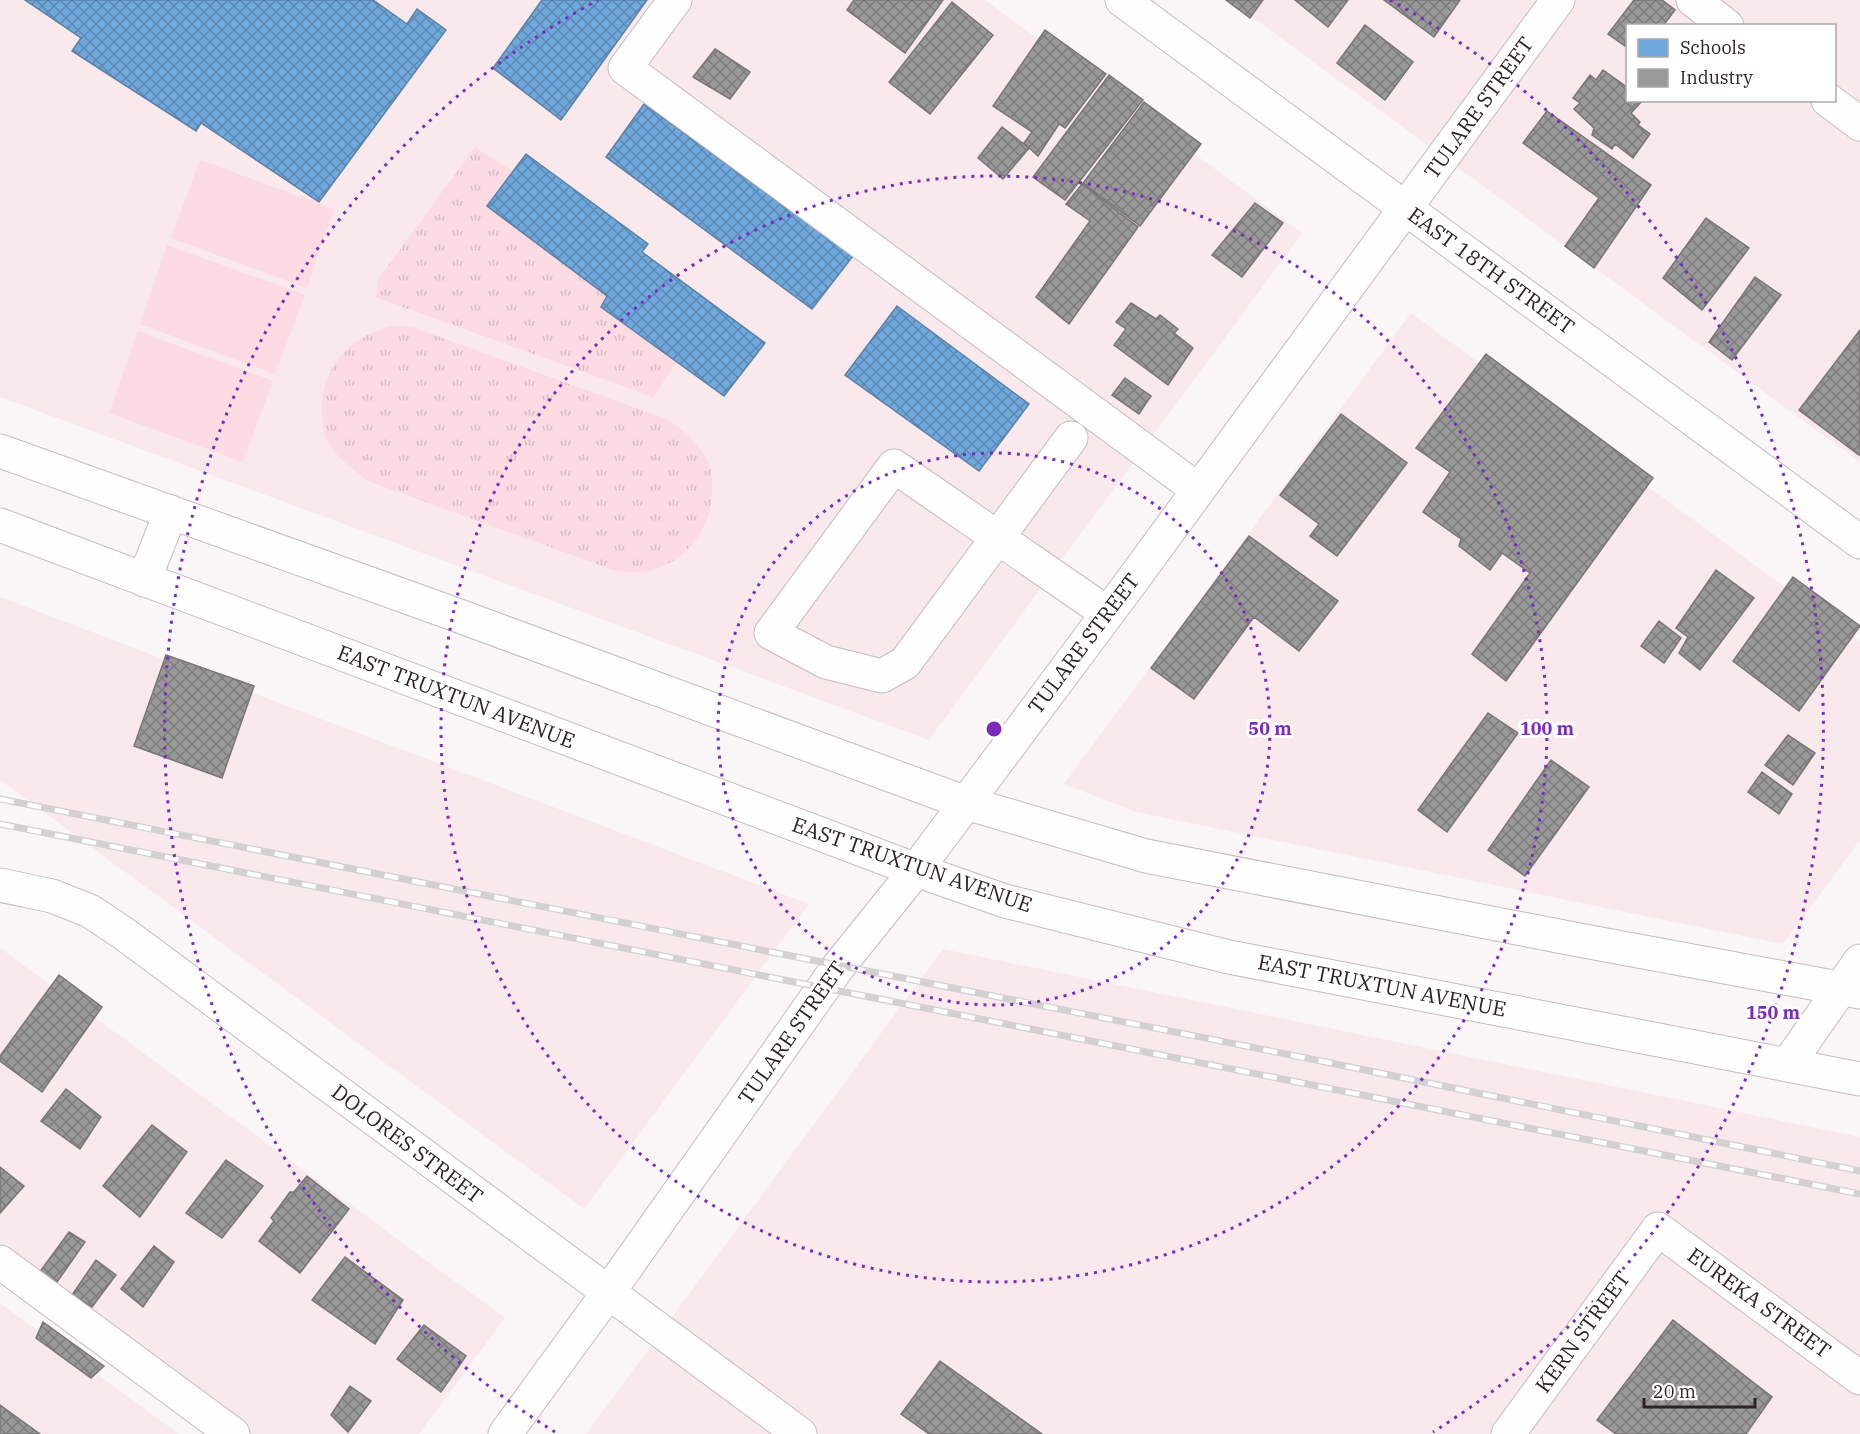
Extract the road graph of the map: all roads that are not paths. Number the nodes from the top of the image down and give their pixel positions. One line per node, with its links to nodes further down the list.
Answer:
1 (675, 0): 11 (street)
2 (1122, 0): 8 (street, EAST 18TH STREET)
3 (1558, 0): 8 (street, TULARE STREET)
4 (1693, 0): 5 (street)
5 (1724, 24)
6 (1831, 102): 7 (street)
7 (1860, 124)
8 (1406, 208): 11 (street, TULARE STREET); 15 (street, EAST 18TH STREET)
9 (1071, 438): 14 (street)
10 (0, 451): 12 (street)
11 (1197, 489): 17 (street, TULARE STREET)
12 (171, 512): 16 (street); 18 (street)
13 (0, 525): 16 (street, EAST TRUXTUN AVENUE)
14 (999, 538): 14 (street); 17 (street)
15 (1860, 542)
16 (144, 580): 19 (street, EAST TRUXTUN AVENUE)
17 (1107, 613): 18 (street, TULARE STREET)
18 (966, 803): 19 (street, TULARE STREET); 22 (street)
19 (916, 870): 23 (street, EAST TRUXTUN AVENUE); 27 (street, TULARE STREET)
20 (0, 885): 27 (street, DOLORES STREET)
21 (1860, 961): 22 (street)
22 (1851, 990): 23 (street)
23 (1788, 1064): 24 (street, EAST TRUXTUN AVENUE)
24 (1860, 1079)
25 (1658, 1229): 28 (street, EUREKA STREET); 32 (street, KERN STREET)
26 (0, 1262): 29 (street)
27 (608, 1293): 30 (street, TULARE STREET); 31 (street, DOLORES STREET)
28 (1860, 1377)
29 (233, 1434)
30 (505, 1434)
31 (800, 1434)
32 (1508, 1434)

